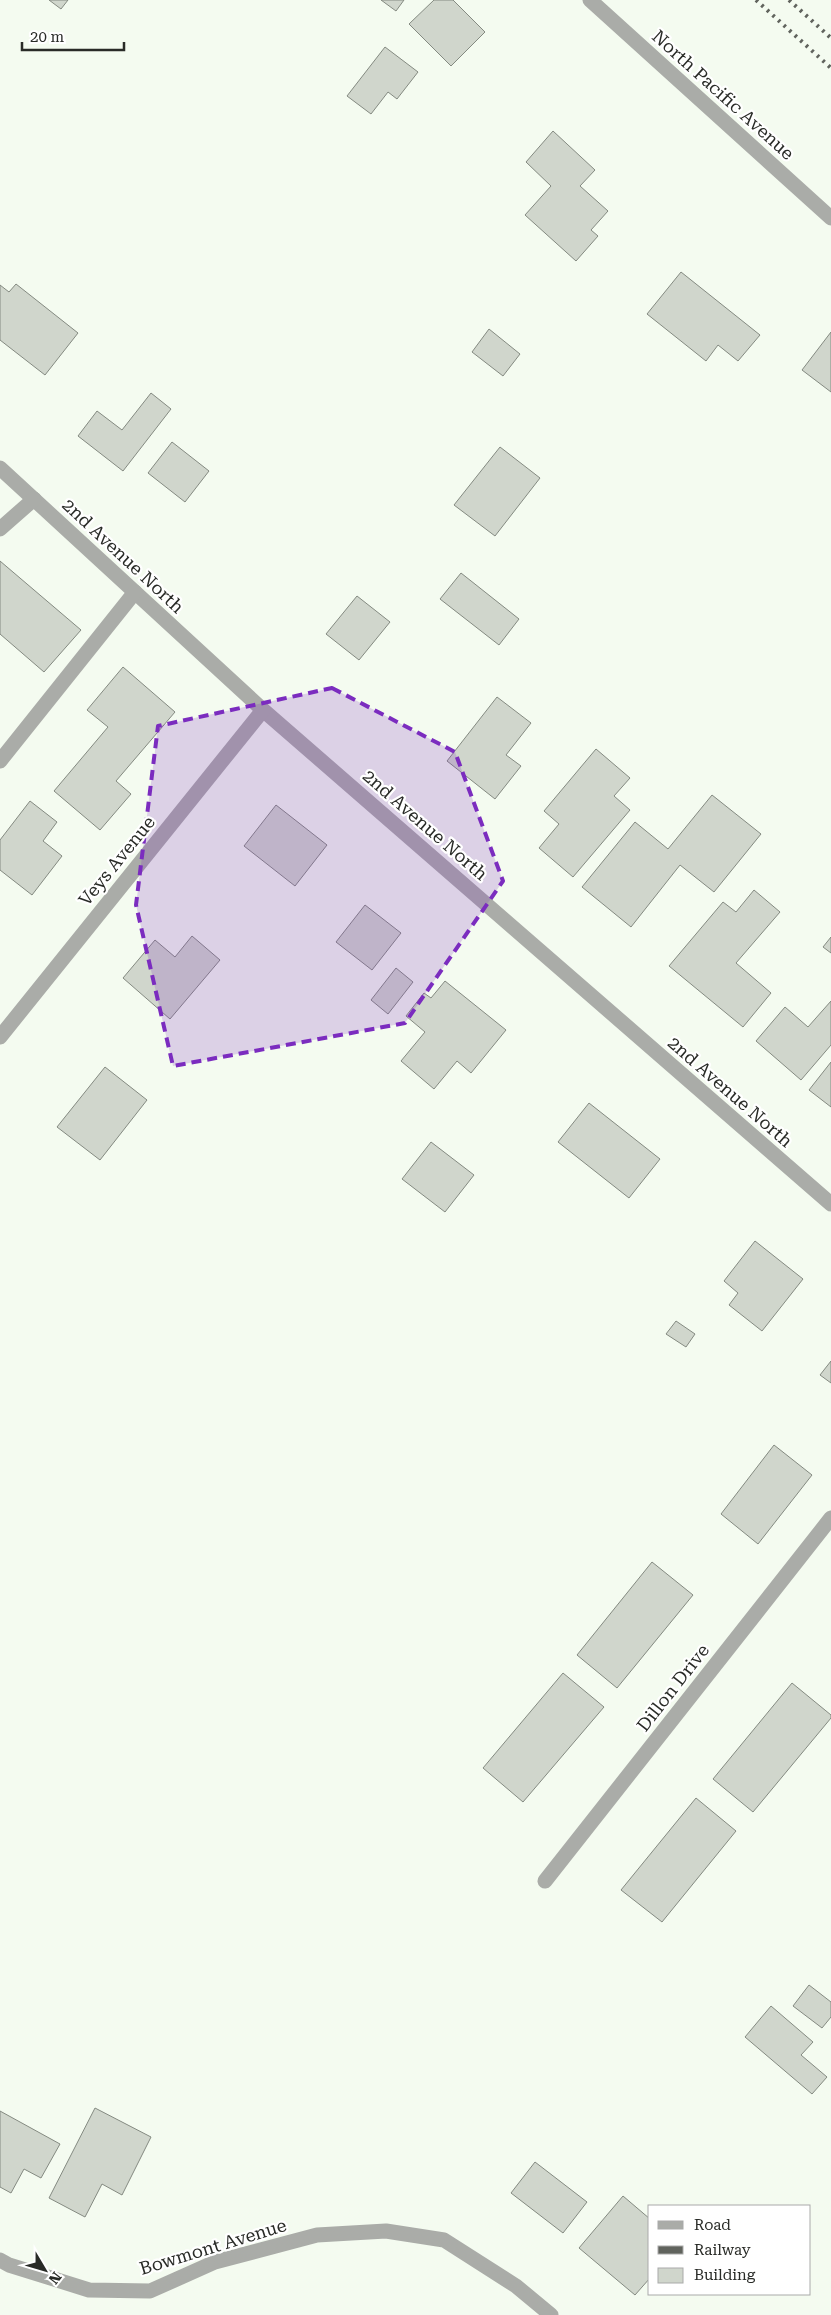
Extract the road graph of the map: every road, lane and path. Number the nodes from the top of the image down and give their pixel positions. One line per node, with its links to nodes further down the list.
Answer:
1 (590, 0): 2 (street, North Pacific Avenue)
2 (831, 218)
3 (0, 468): 4 (street, 2nd Avenue North)
4 (34, 499): 5 (street); 6 (street, 2nd Avenue North)
5 (0, 529)
6 (135, 592): 7 (street, 2nd Avenue North); 8 (street)
7 (263, 710): 9 (street, Veys Avenue); 10 (street, 2nd Avenue North)
8 (0, 761)
9 (0, 1037)
10 (831, 1204)
11 (831, 1518): 12 (street, Dillon Drive)
12 (545, 1881)
13 (0, 2260): 14 (street, Bowmont Avenue)
14 (551, 2315)

